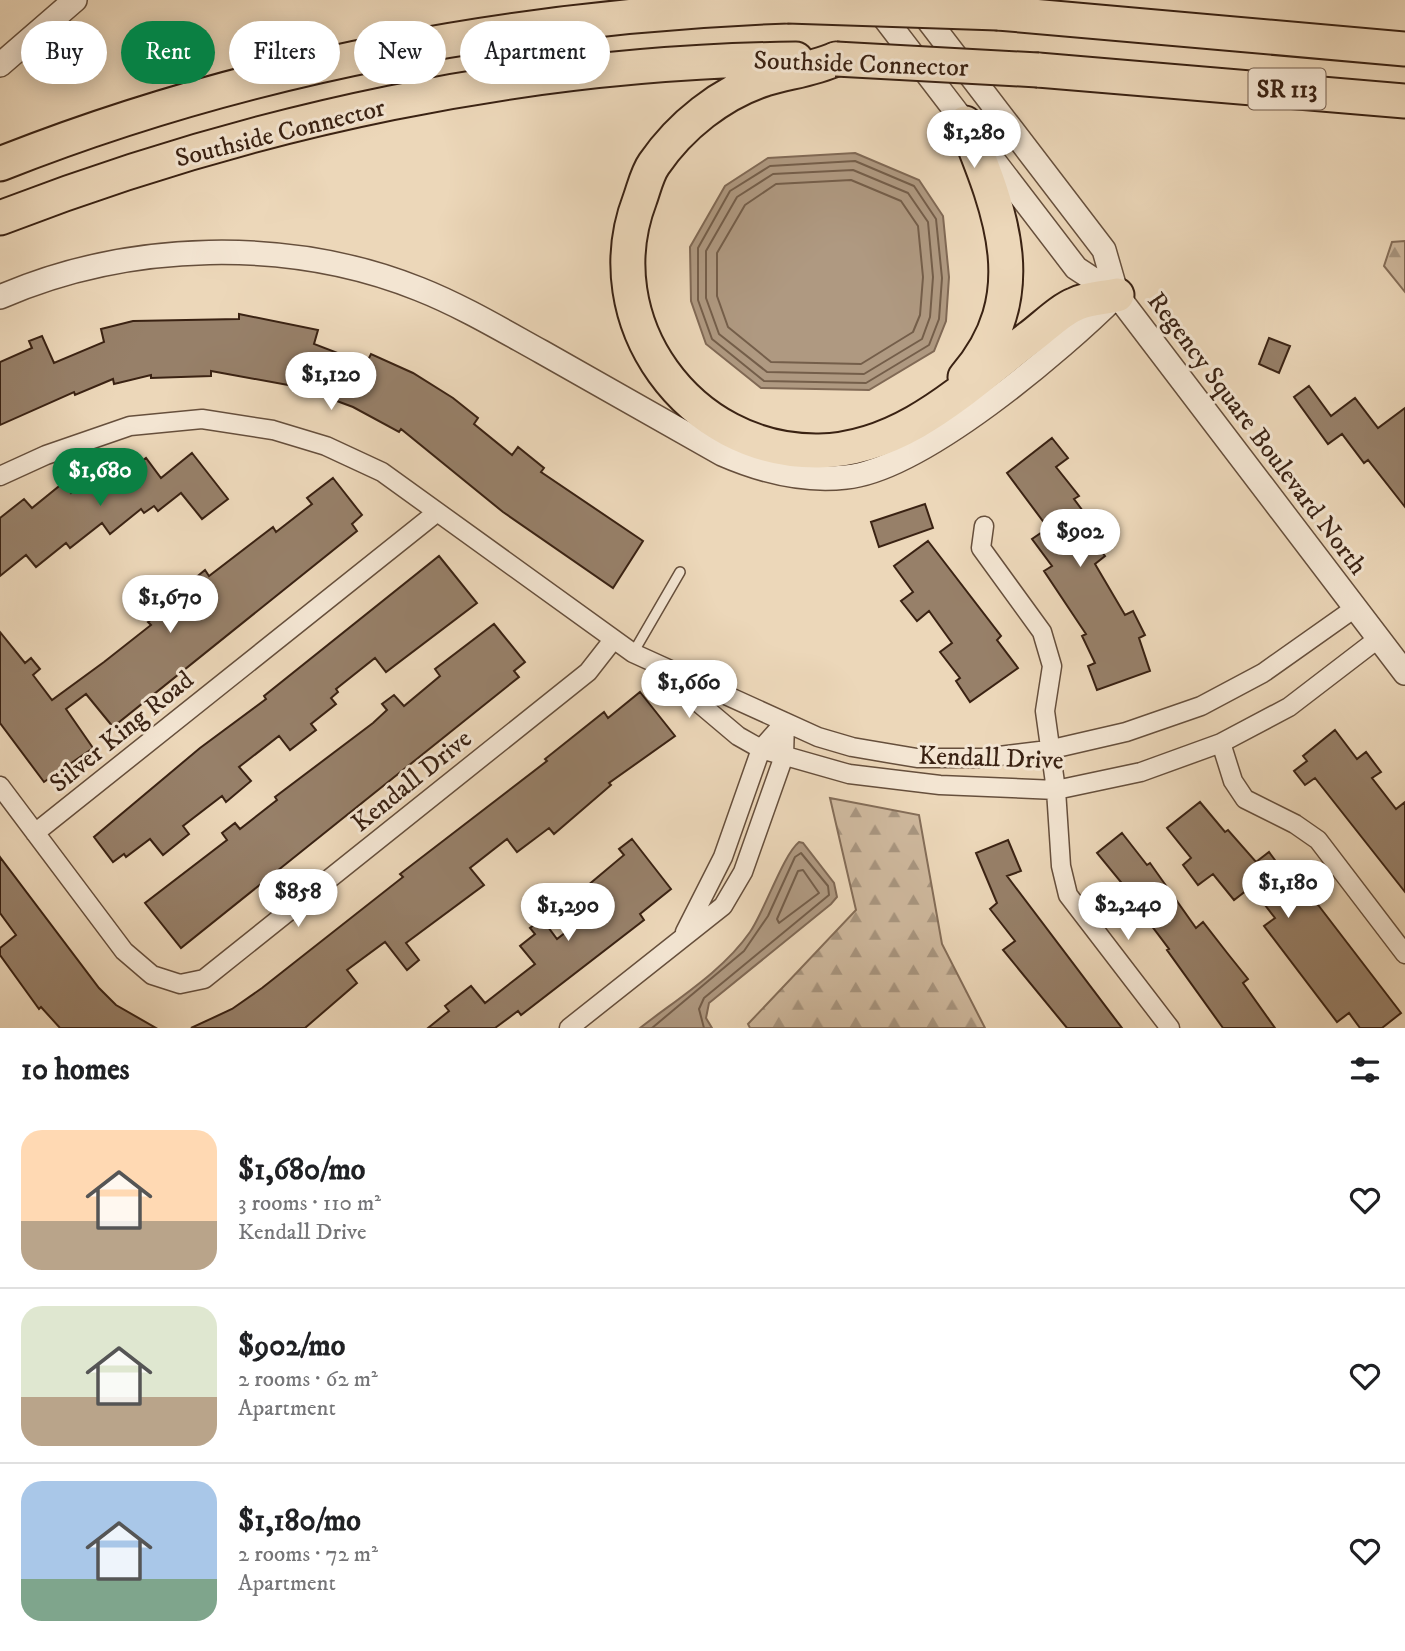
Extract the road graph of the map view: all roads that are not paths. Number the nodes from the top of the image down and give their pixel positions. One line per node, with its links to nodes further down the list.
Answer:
1 (75, 0): 8 (street)
2 (638, 0): 5 (highway)
3 (871, 0): 10 (street, Regency Square Boulevard North)
4 (912, 0): 13 (street, Regency Square Boulevard North)
5 (675, 10): 6 (highway, Southside Connector / SR 113, bridge); 11 (highway, Southside Connector / SR 113)
6 (1396, 47)
7 (832, 59): 9 (highway, Southside Connector / SR 113, bridge); 12 (highway, Southside Connector / SR 113); 15 (highway)
8 (0, 65)
9 (1405, 101)
10 (965, 123): 13 (street, Regency Square Boulevard North); 15 (highway)
11 (9, 159)
12 (1, 218)
13 (1117, 295): 14 (street); 15 (highway); 20 (street, Regency Square Boulevard North)
14 (0, 297)
15 (940, 406)
16 (0, 476): 17 (street, Kendall Drive)
17 (436, 513): 22 (street, Kendall Drive); 32 (street, Silver King Road)
18 (984, 526): 28 (street)
19 (680, 572): 23 (lane)
20 (1355, 608): 21 (street, Regency Square Boulevard North); 28 (street, Kendall Drive)
21 (1379, 638): 24 (street, Regency Square Boulevard North); 26 (street, Kendall Drive)
22 (613, 640): 23 (street, Kendall Drive); 32 (street, Kendall Drive)
23 (638, 654): 25 (street, Kendall Drive); 27 (street, Kendall Drive)
24 (1405, 673)
25 (785, 722): 27 (street); 28 (street, Kendall Drive); 29 (street)
26 (1221, 743): 31 (street, Kendall Drive); 34 (street)
27 (761, 749): 29 (street, Kendall Drive); 33 (street)
28 (1048, 750): 31 (street)
29 (784, 756): 31 (street, Kendall Drive); 33 (street)
30 (0, 786): 32 (street, Kendall Drive)
31 (1056, 790): 36 (street)
32 (35, 833)
33 (681, 938): 35 (street)
34 (1405, 954)
35 (569, 1028)
36 (1170, 1028)

